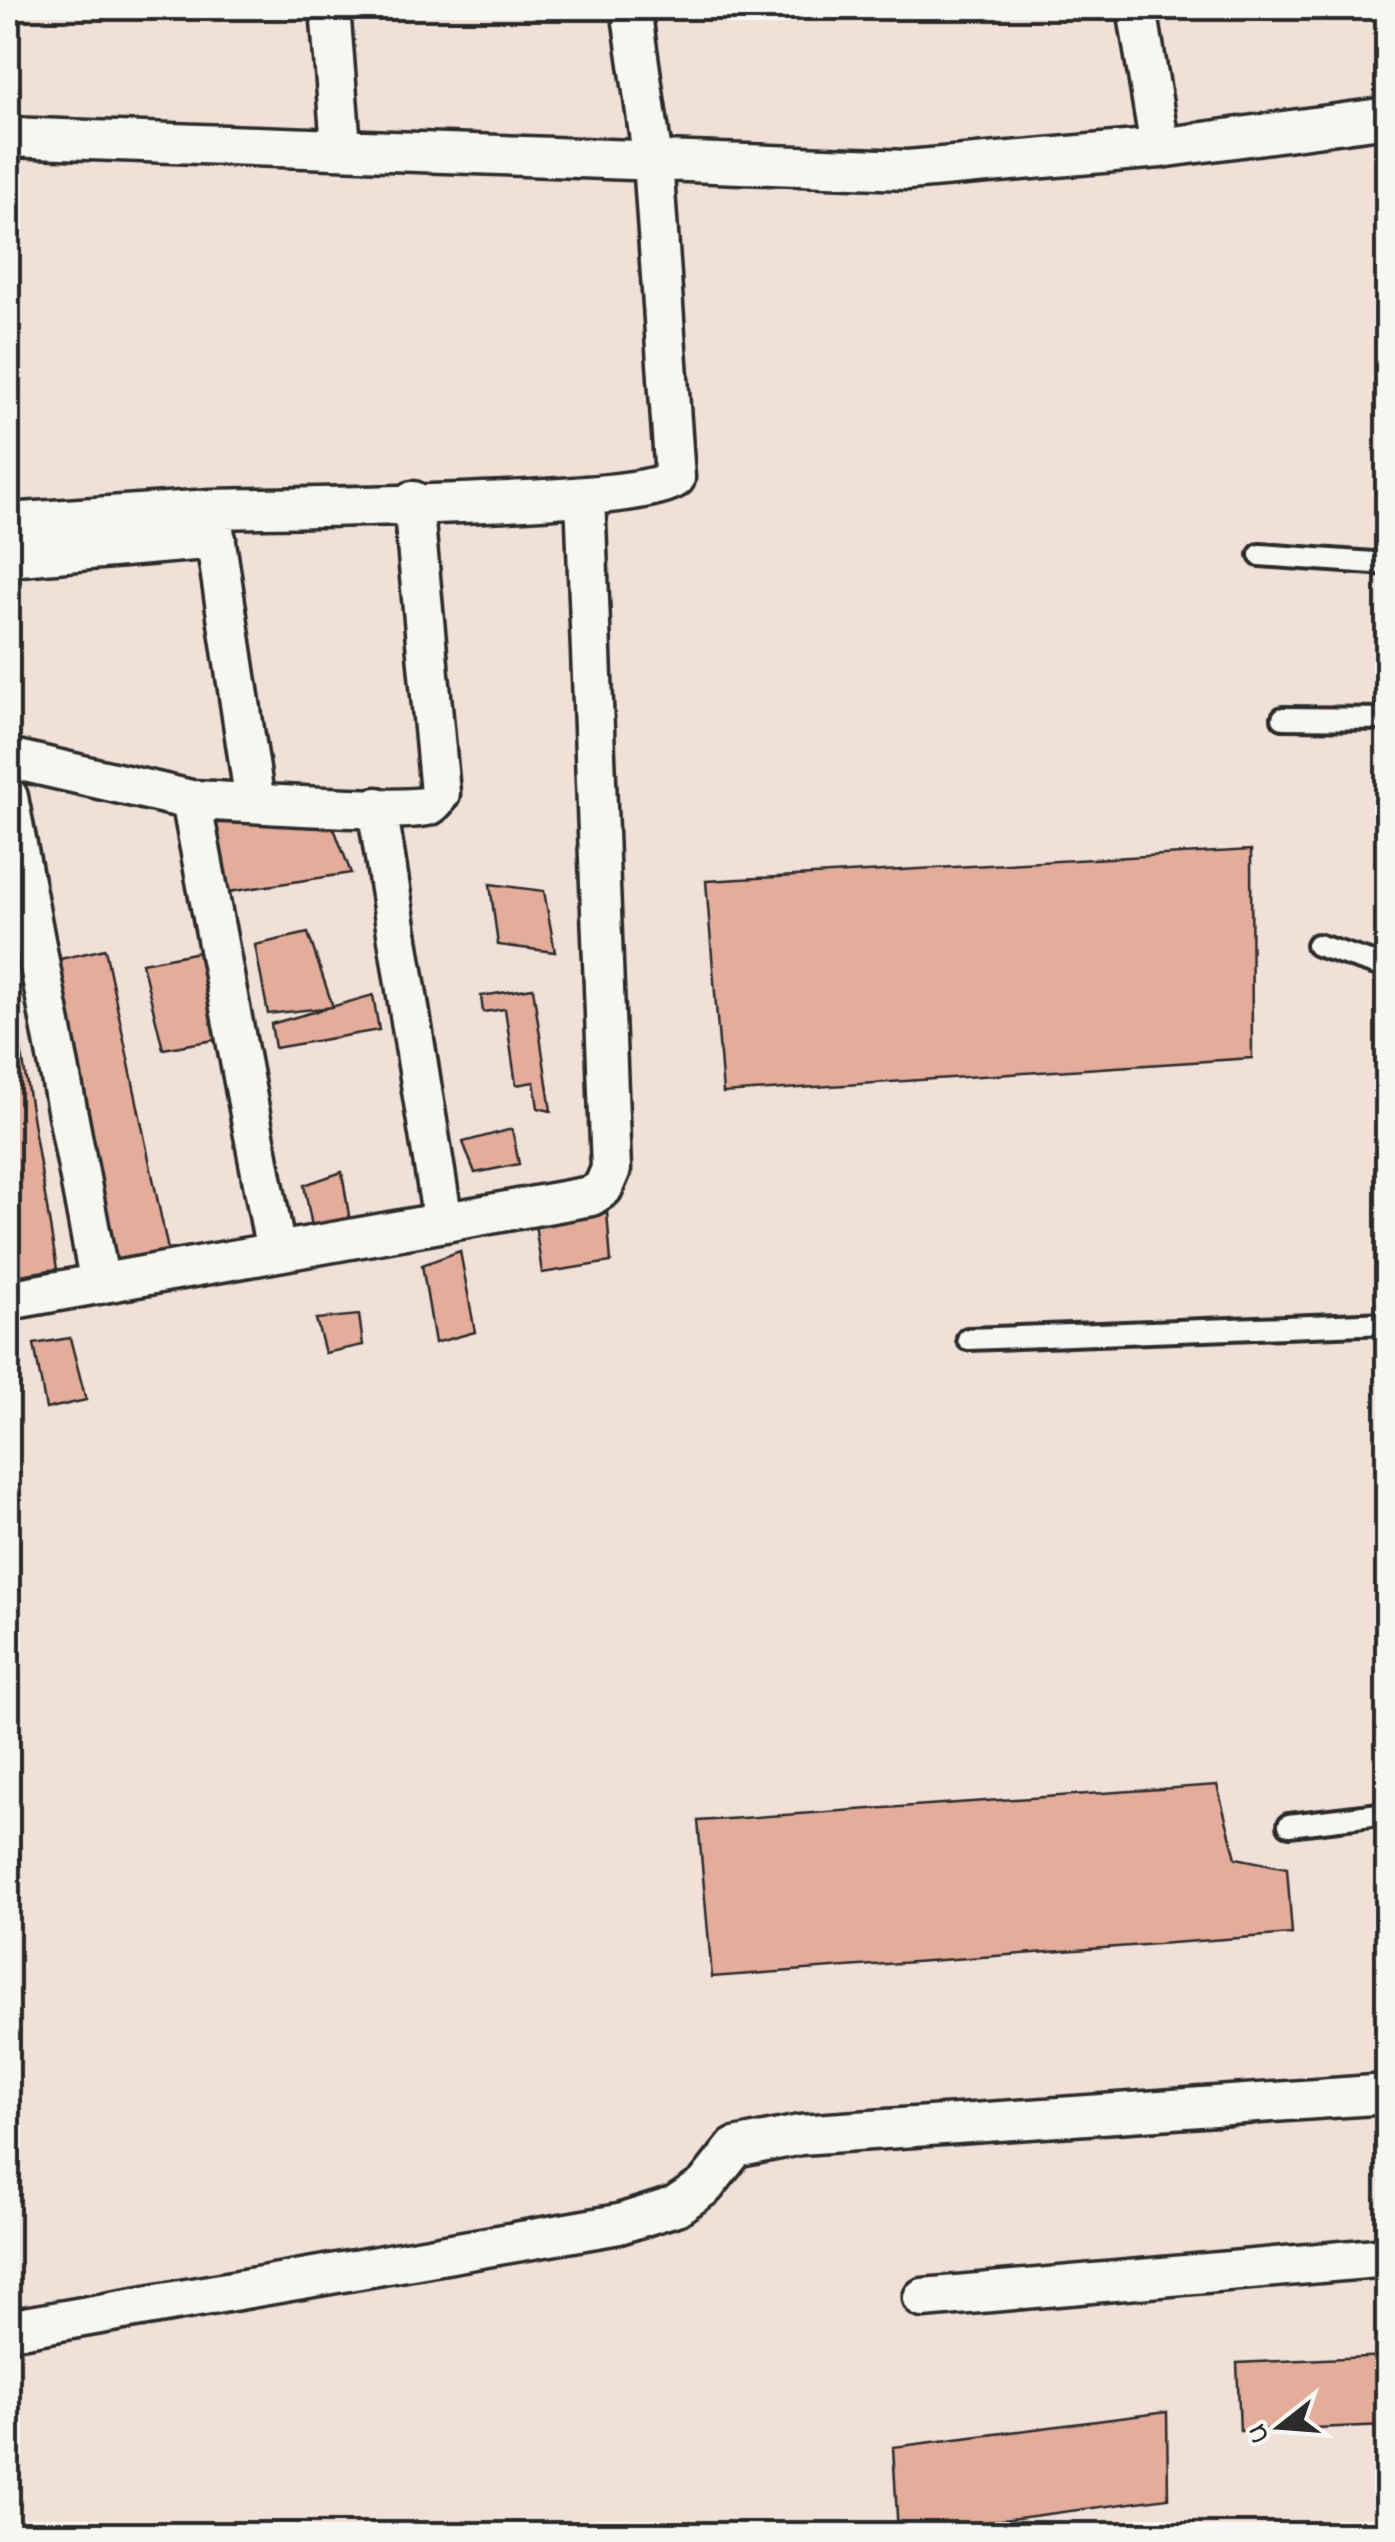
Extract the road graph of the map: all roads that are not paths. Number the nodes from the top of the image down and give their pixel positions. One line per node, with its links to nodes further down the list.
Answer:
1 (330, 8): 6 (street)
2 (631, 8): 8 (street)
3 (1137, 8): 7 (street)
4 (1388, 117): 7 (street)
5 (8, 137): 6 (street)
6 (342, 146): 8 (street)
7 (1160, 148): 8 (street)
8 (653, 162): 9 (street)
9 (585, 496): 10 (street); 25 (street)
10 (413, 501): 12 (street); 22 (street)
11 (8, 524): 12 (street)
12 (213, 524): 14 (street); 21 (street)
13 (1260, 555): 15 (lane)
14 (8, 557)
15 (1388, 564)
16 (1283, 718): 17 (lane)
17 (1388, 719)
18 (8, 758): 20 (street)
19 (8, 797): 27 (street)
20 (192, 800): 21 (street); 26 (street)
21 (255, 802): 22 (street)
22 (377, 807): 25 (street)
23 (1317, 945): 24 (lane)
24 (1388, 968)
25 (442, 1222): 26 (street)
26 (276, 1252): 27 (street)
27 (100, 1284): 28 (street)
28 (8, 1300)
29 (1388, 1323): 30 (lane)
30 (968, 1339)
31 (1388, 1813): 32 (lane)
32 (1290, 1825)
33 (1388, 2094): 36 (street)
34 (1388, 2257): 35 (street)
35 (923, 2298)
36 (8, 2330)

